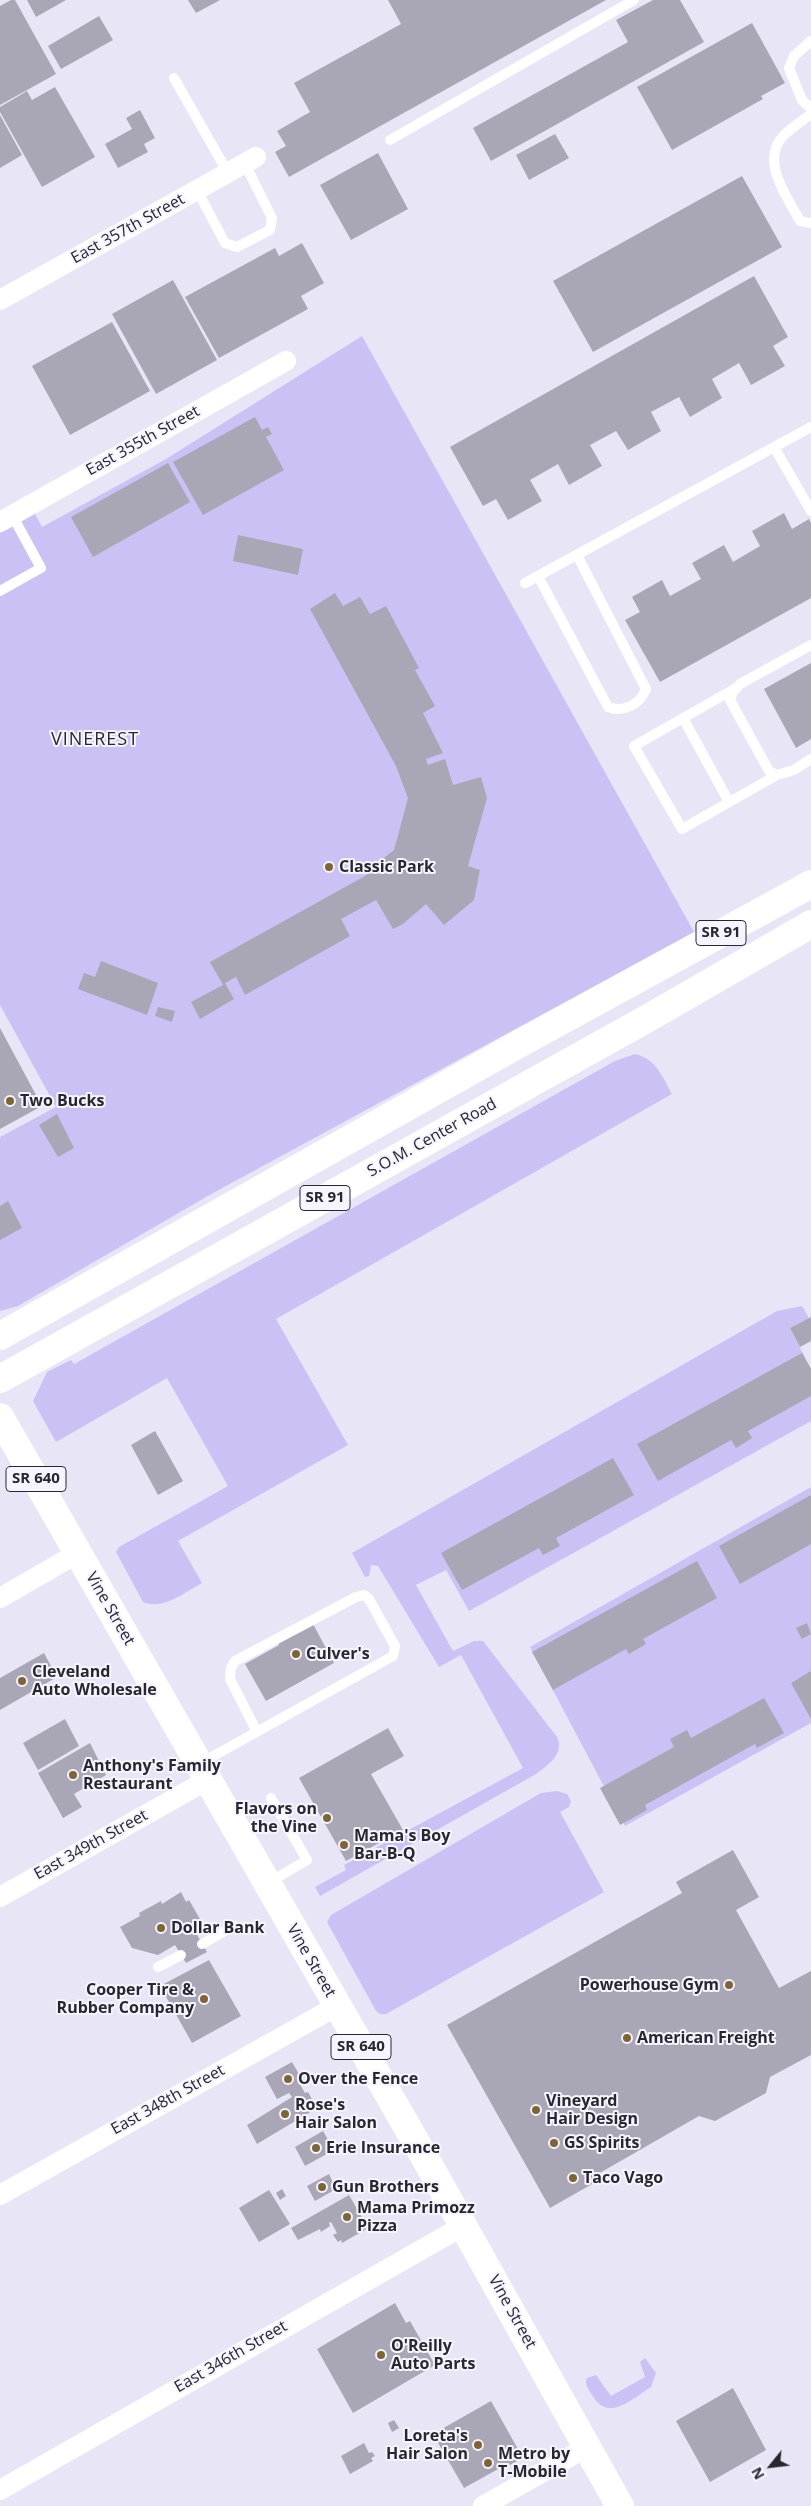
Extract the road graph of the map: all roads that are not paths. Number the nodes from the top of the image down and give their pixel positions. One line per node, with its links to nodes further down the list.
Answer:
1 (634, 0): 6 (lane)
2 (811, 41): 4 (lane)
3 (174, 78): 7 (lane)
4 (811, 109)
5 (811, 114): 9 (lane)
6 (390, 140)
7 (243, 165): 8 (street, East 357th Street); 8 (lane)
8 (197, 190): 10 (street, East 357th Street)
9 (811, 223)
10 (0, 300)
11 (286, 361): 15 (street, East 355th Street)
12 (811, 427): 13 (lane)
13 (774, 447): 14 (lane); 16 (lane)
14 (811, 511)
15 (6, 519): 19 (lane)
16 (577, 555): 17 (lane); 17 (lane)
17 (538, 576): 18 (lane)
18 (525, 583)
19 (0, 590)
20 (811, 645): 21 (lane)
21 (736, 688): 22 (lane); 24 (lane)
22 (683, 718): 25 (lane); 25 (lane)
23 (811, 759): 24 (lane)
24 (777, 775): 25 (lane)
25 (729, 802)
26 (811, 884): 28 (main road, SR 91)
27 (811, 924): 29 (main road, S.O.M. Center Road / SR 91)
28 (0, 1336)
29 (0, 1378)
30 (0, 1416): 31 (main road, Vine Street / SR 640)
31 (78, 1553): 32 (street); 34 (main road, Vine Street / SR 640)
32 (0, 1598)
33 (257, 1732): 33 (lane); 34 (lane)
34 (204, 1772): 36 (main road, Vine Street / SR 640); 37 (street, East 349th Street)
35 (271, 1798): 36 (lane)
36 (268, 1883): 42 (main road, Vine Street / SR 640)
37 (0, 1897)
38 (234, 1926): 39 (lane)
39 (202, 1944)
40 (181, 1955): 41 (lane)
41 (158, 1967)
42 (337, 2006): 43 (street, East 348th Street); 44 (main road, Vine Street / SR 640)
43 (0, 2195)
44 (463, 2226): 45 (main road, Vine Street / SR 640); 46 (street, East 346th Street)
45 (587, 2447): 47 (street); 48 (main road, Vine Street / SR 640)
46 (0, 2490)
47 (483, 2506)
48 (620, 2506)

